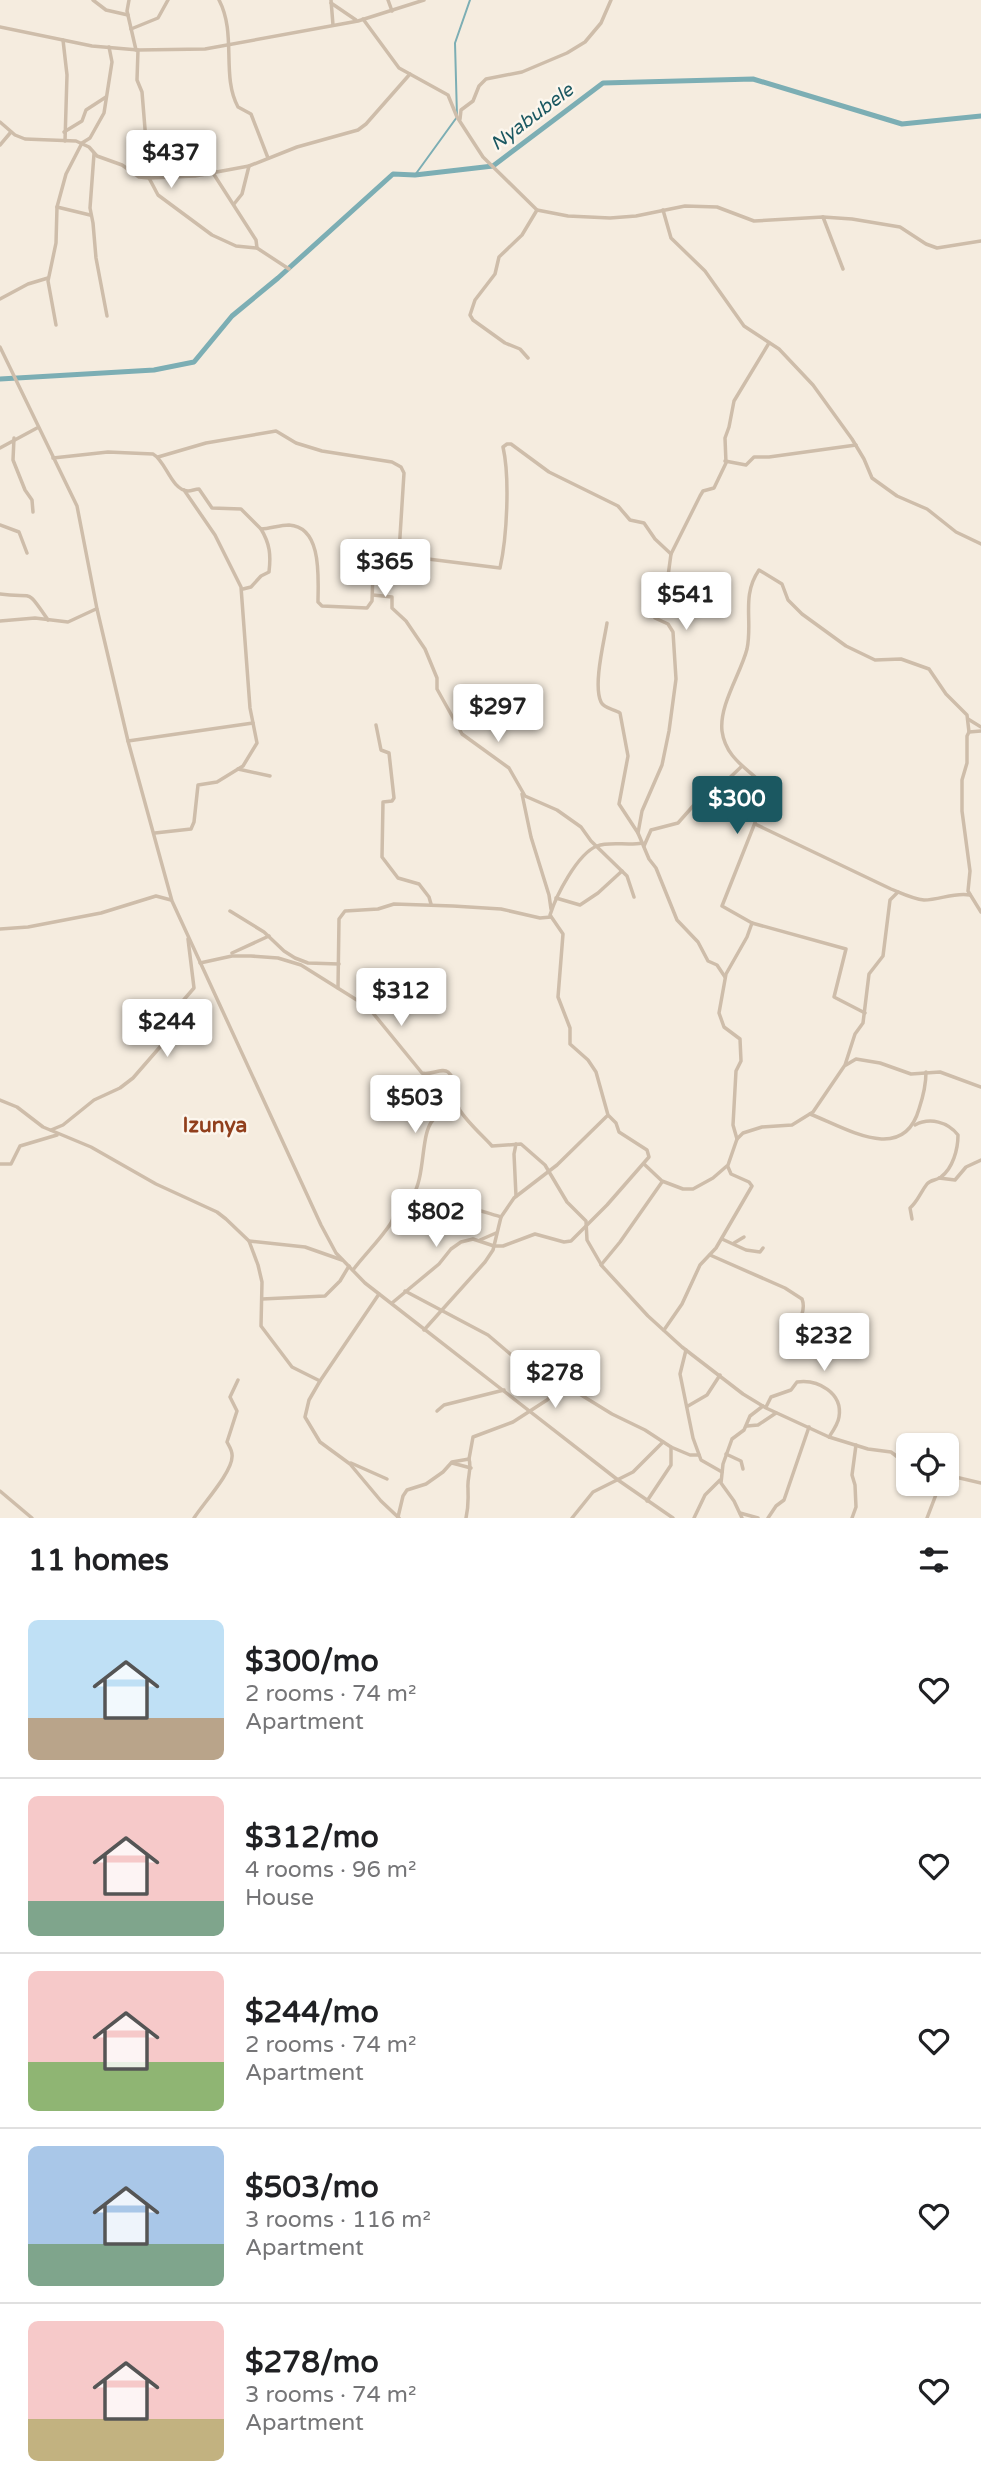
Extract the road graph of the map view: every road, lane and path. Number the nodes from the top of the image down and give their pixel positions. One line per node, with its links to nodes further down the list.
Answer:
1 (93, 0): 10 (street)
2 (129, 0): 10 (street)
3 (168, 0): 14 (street)
4 (219, 0): 16 (street)
5 (388, 0): 9 (street)
6 (424, 0): 9 (street)
7 (611, 0): 21 (street)
8 (331, 2): 11 (street); 12 (street)
9 (392, 12): 11 (street)
10 (128, 15): 14 (street)
11 (361, 20): 12 (street); 19 (street)
12 (333, 25): 16 (street)
13 (0, 27): 15 (street)
14 (131, 29): 18 (street)
15 (63, 40): 17 (street); 24 (street)
16 (231, 44): 18 (street); 29 (street)
17 (109, 47): 18 (street); 20 (street)
18 (137, 50): 32 (street)
19 (410, 74): 21 (street); 29 (street)
20 (106, 97): 24 (street); 26 (street)
21 (460, 121): 35 (street)
22 (0, 122): 23 (street)
23 (11, 132): 25 (street); 27 (street)
24 (64, 132): 25 (street)
25 (65, 141): 26 (street)
26 (82, 144): 28 (street); 34 (street)
27 (0, 145)
28 (94, 154): 32 (street); 37 (street)
29 (268, 158): 30 (street)
30 (249, 166): 31 (street); 33 (street)
31 (213, 173): 32 (street); 33 (street)
32 (149, 178): 40 (street)
33 (234, 204): 40 (street)
34 (57, 207): 37 (street); 43 (street)
35 (537, 210): 36 (street); 49 (street)
36 (663, 211): 38 (street); 47 (street)
37 (90, 215): 45 (street)
38 (822, 217): 39 (street); 42 (street)
39 (981, 241)
40 (257, 248): 41 (street)
41 (289, 269)
42 (843, 269)
43 (48, 278): 44 (street); 46 (street)
44 (0, 299)
45 (107, 316)
46 (56, 325)
47 (769, 343): 52 (street); 56 (street)
48 (0, 347): 50 (street)
49 (528, 358)
50 (37, 428): 51 (street); 55 (street)
51 (14, 438): 53 (street); 58 (street)
52 (856, 445): 56 (street); 61 (street)
53 (0, 448)
54 (158, 457): 55 (street); 57 (street); 64 (street)
55 (53, 458): 68 (street)
56 (725, 461): 63 (street)
57 (184, 490): 60 (street); 65 (street)
58 (33, 512)
59 (0, 525): 62 (street)
60 (261, 529): 65 (street); 67 (street)
61 (981, 544)
62 (27, 553)
63 (671, 554): 64 (street); 84 (street)
64 (398, 574): 67 (street)
65 (242, 591): 73 (street)
66 (0, 594): 69 (street)
67 (373, 595): 81 (street)
68 (97, 609): 69 (street); 77 (street)
69 (48, 620): 70 (street)
70 (0, 621)
71 (607, 623): 84 (street)
72 (968, 719): 75 (street); 76 (street); 78 (street)
73 (253, 723): 77 (street); 79 (street)
74 (376, 725): 93 (street)
75 (981, 729): 76 (street)
76 (969, 732): 89 (street)
77 (128, 741): 83 (street)
78 (741, 766): 82 (street); 85 (street)
79 (238, 769): 80 (street); 83 (street)
80 (270, 776)
81 (521, 792): 86 (street); 96 (street)
82 (755, 824): 88 (street); 97 (street)
83 (155, 833): 92 (street)
84 (638, 833): 85 (street)
85 (643, 845): 86 (street); 104 (street)
86 (597, 846): 87 (street); 91 (street)
87 (622, 871): 90 (street); 91 (street)
88 (898, 892): 89 (street); 106 (street)
89 (970, 895): 95 (street)
90 (634, 897)
91 (556, 898): 96 (street)
92 (172, 901): 98 (street); 99 (street)
93 (431, 905): 96 (street); 103 (street)
94 (230, 911): 100 (street)
95 (981, 912)
96 (551, 915): 113 (street)
97 (752, 923): 104 (street); 106 (street)
98 (0, 929)
99 (187, 934): 102 (street); 115 (street)
100 (269, 936): 101 (street); 103 (street)
101 (232, 953)
102 (200, 963): 105 (street); 140 (street)
103 (339, 964): 105 (street)
104 (726, 977): 117 (street)
105 (338, 989): 111 (street)
106 (865, 1013): 107 (street)
107 (845, 1065): 108 (street); 112 (street)
108 (926, 1072): 109 (street); 114 (street)
109 (981, 1087)
110 (0, 1100): 115 (street)
111 (458, 1108): 118 (street); 127 (street)
112 (810, 1114): 114 (street); 117 (street)
113 (608, 1115): 121 (street); 123 (street)
114 (913, 1126): 124 (street)
115 (51, 1130): 116 (street)
116 (59, 1134): 120 (street); 134 (street)
117 (737, 1139): 122 (street)
118 (516, 1144): 123 (street); 126 (street)
119 (981, 1160): 124 (street)
120 (0, 1164)
121 (644, 1164): 125 (street); 130 (street)
122 (728, 1165): 125 (street); 133 (street)
123 (550, 1171): 126 (street); 130 (street)
124 (939, 1178): 129 (street)
125 (663, 1182): 141 (street)
126 (516, 1196): 128 (street)
127 (411, 1198): 128 (street); 143 (street)
128 (501, 1217): 131 (street)
129 (912, 1219)
130 (587, 1224): 137 (street); 141 (street)
131 (496, 1233): 135 (street); 137 (street)
132 (744, 1237): 136 (street)
133 (722, 1239): 136 (street); 139 (street)
134 (249, 1241): 140 (street); 146 (street)
135 (478, 1241): 137 (street); 144 (street)
136 (733, 1243): 138 (street)
137 (494, 1246): 148 (street)
138 (763, 1248)
139 (710, 1255): 150 (street); 151 (street)
140 (343, 1261): 142 (street)
141 (601, 1265): 150 (street)
142 (349, 1266): 143 (street); 146 (street)
143 (353, 1270): 145 (street)
144 (404, 1291): 147 (street); 148 (street)
145 (379, 1294): 147 (street); 155 (street)
146 (262, 1299): 155 (street)
147 (391, 1304): 149 (street)
148 (442, 1310): 149 (street); 156 (street)
149 (424, 1330): 157 (street)
150 (664, 1330): 152 (street)
151 (793, 1331)
152 (686, 1350): 153 (street); 158 (street)
153 (720, 1375): 158 (street); 159 (street)
154 (239, 1380): 189 (street)
155 (320, 1381): 173 (street)
156 (564, 1383): 160 (street); 166 (street)
157 (504, 1390): 160 (street); 161 (street)
158 (688, 1406): 170 (street)
159 (764, 1407): 162 (street); 163 (street); 165 (street)
160 (529, 1410): 172 (street); 181 (street)
161 (437, 1411)
162 (776, 1413): 163 (street); 164 (street)
163 (747, 1426): 169 (street)
164 (809, 1427): 165 (street); 195 (street)
165 (829, 1437): 167 (street)
166 (663, 1441): 168 (street); 181 (street)
167 (856, 1445): 171 (street); 196 (street)
168 (671, 1447): 170 (street); 185 (street)
169 (726, 1454): 176 (street); 177 (street)
170 (699, 1455): 177 (street)
171 (896, 1456)
172 (469, 1459): 174 (street); 175 (street)
173 (349, 1463): 179 (street); 187 (street)
174 (452, 1463): 175 (street); 187 (street)
175 (471, 1468): 190 (street)
176 (743, 1469)
177 (722, 1472): 180 (street)
178 (959, 1478): 182 (street)
179 (387, 1479)
180 (721, 1479): 186 (street); 193 (street)
181 (618, 1480): 185 (street); 191 (street)
182 (981, 1483)
183 (0, 1491): 188 (street)
184 (935, 1496): 197 (street)
185 (647, 1501): 192 (street)
186 (741, 1515): 194 (street)
187 (399, 1517)
188 (32, 1518)
189 (194, 1518)
190 (466, 1518)
191 (572, 1518)
192 (673, 1518)
193 (694, 1518)
194 (758, 1518)
195 (768, 1518)
196 (852, 1518)
197 (927, 1518)

